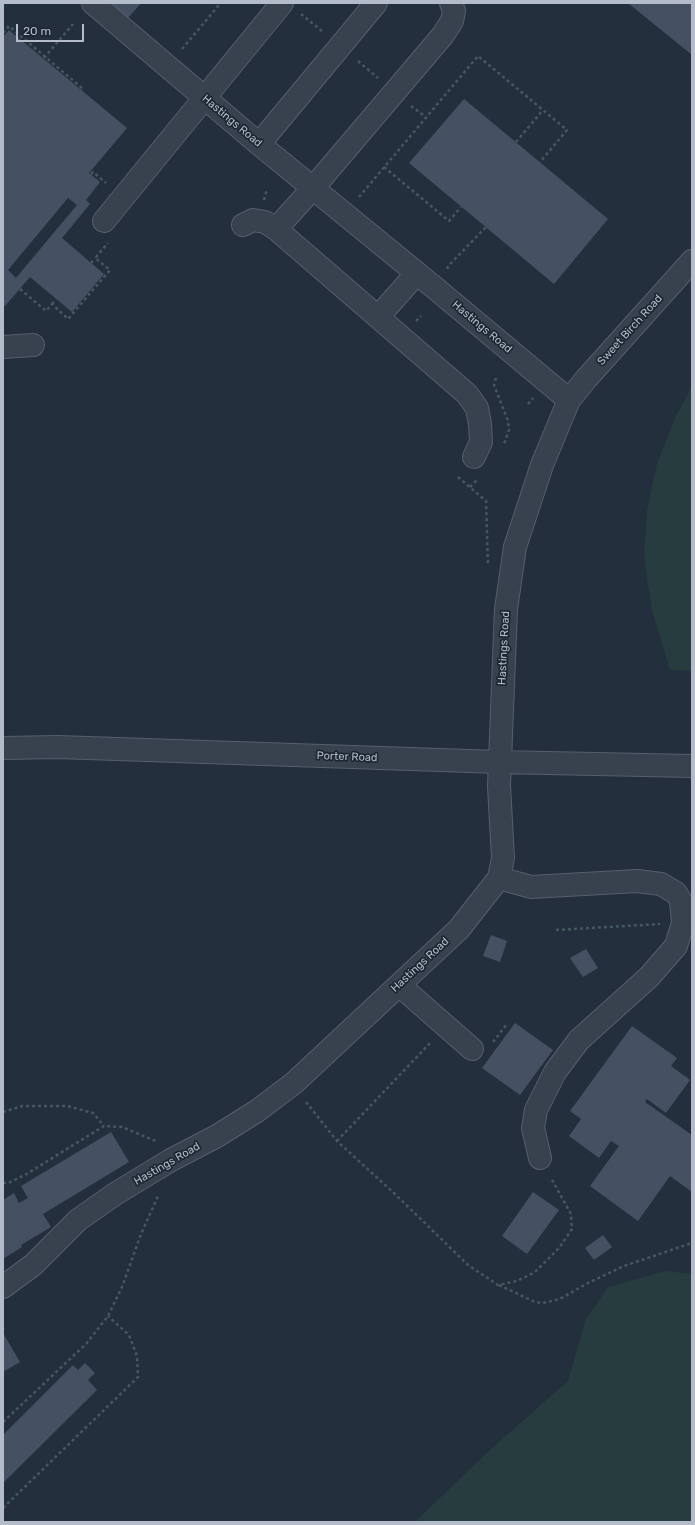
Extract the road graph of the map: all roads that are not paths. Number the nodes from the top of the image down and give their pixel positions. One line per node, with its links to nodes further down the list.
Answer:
1 (93, 3): 5 (street, Hastings Road)
2 (282, 3): 5 (street)
3 (376, 3): 6 (street)
4 (451, 3): 7 (street)
5 (204, 97): 6 (street, Hastings Road); 8 (street)
6 (258, 144): 7 (street, Hastings Road)
7 (313, 188): 10 (street); 12 (street, Hastings Road)
8 (104, 221)
9 (243, 225): 10 (street)
10 (276, 229): 13 (street)
11 (692, 261): 16 (street, Sweet Birch Road)
12 (417, 272): 13 (street); 16 (street, Hastings Road)
13 (378, 317): 17 (street)
14 (33, 345): 15 (street)
15 (3, 348)
16 (569, 400): 19 (street, Hastings Road)
17 (474, 457)
18 (3, 748): 19 (street, Porter Road)
19 (500, 762): 20 (street, Porter Road); 21 (street, Hastings Road)
20 (692, 766)
21 (499, 878): 22 (street, Hastings Road); 24 (street)
22 (399, 985): 23 (street); 25 (street, Hastings Road)
23 (472, 1050)
24 (540, 1158)
25 (3, 1287)

